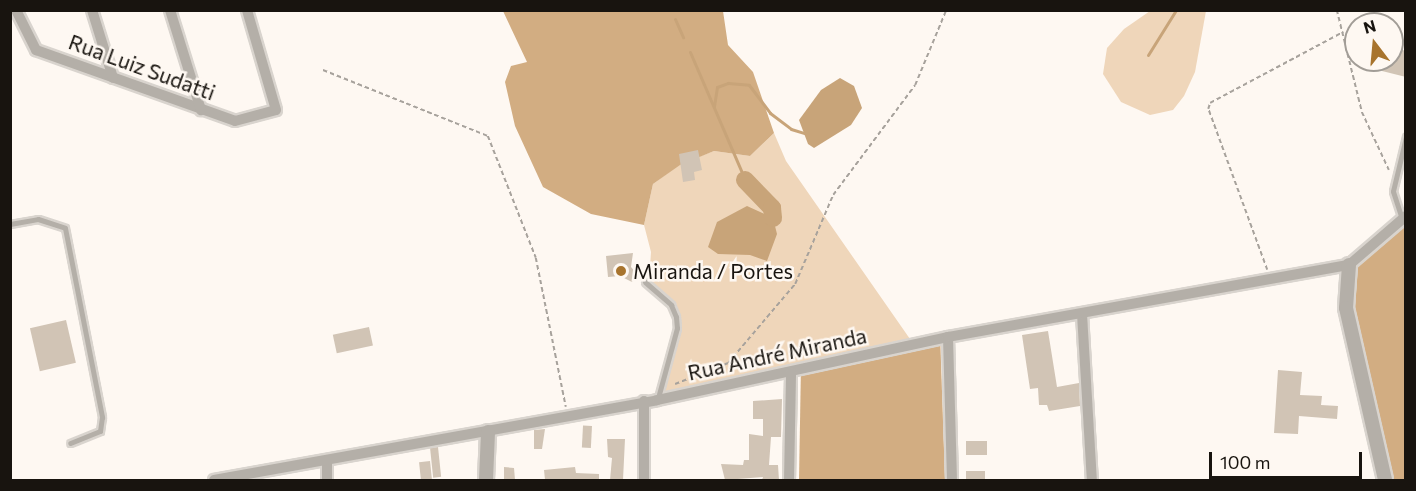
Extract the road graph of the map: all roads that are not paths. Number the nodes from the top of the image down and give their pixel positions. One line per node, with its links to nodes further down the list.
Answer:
1 (16, 10): 5 (street, Rua Luiz Sudatti)
2 (92, 10): 5 (street)
3 (170, 10): 6 (street)
4 (247, 10): 6 (street, Rua Luiz Sudatti)
5 (113, 78): 6 (street, Rua Luiz Sudatti)
6 (201, 110)
7 (1406, 137): 8 (lane)
8 (1404, 218): 10 (street)
9 (10, 225): 18 (lane)
10 (1348, 265): 12 (street, Rua André Miranda); 27 (street)
11 (645, 282): 15 (lane)
12 (1082, 314): 13 (street, Rua André Miranda); 26 (street)
13 (948, 337): 14 (street, Rua André Miranda); 25 (street)
14 (791, 372): 15 (street, Rua André Miranda); 24 (street)
15 (659, 395): 16 (street, Rua André Miranda)
16 (644, 402): 17 (street, Rua André Miranda); 23 (street)
17 (488, 432): 19 (street, Rua André Miranda); 22 (street)
18 (70, 443)
19 (327, 461): 20 (street, Rua André Miranda); 21 (street)
20 (214, 480)
21 (327, 480)
22 (486, 480)
23 (644, 480)
24 (789, 480)
25 (952, 480)
26 (1092, 480)
27 (1385, 480)

